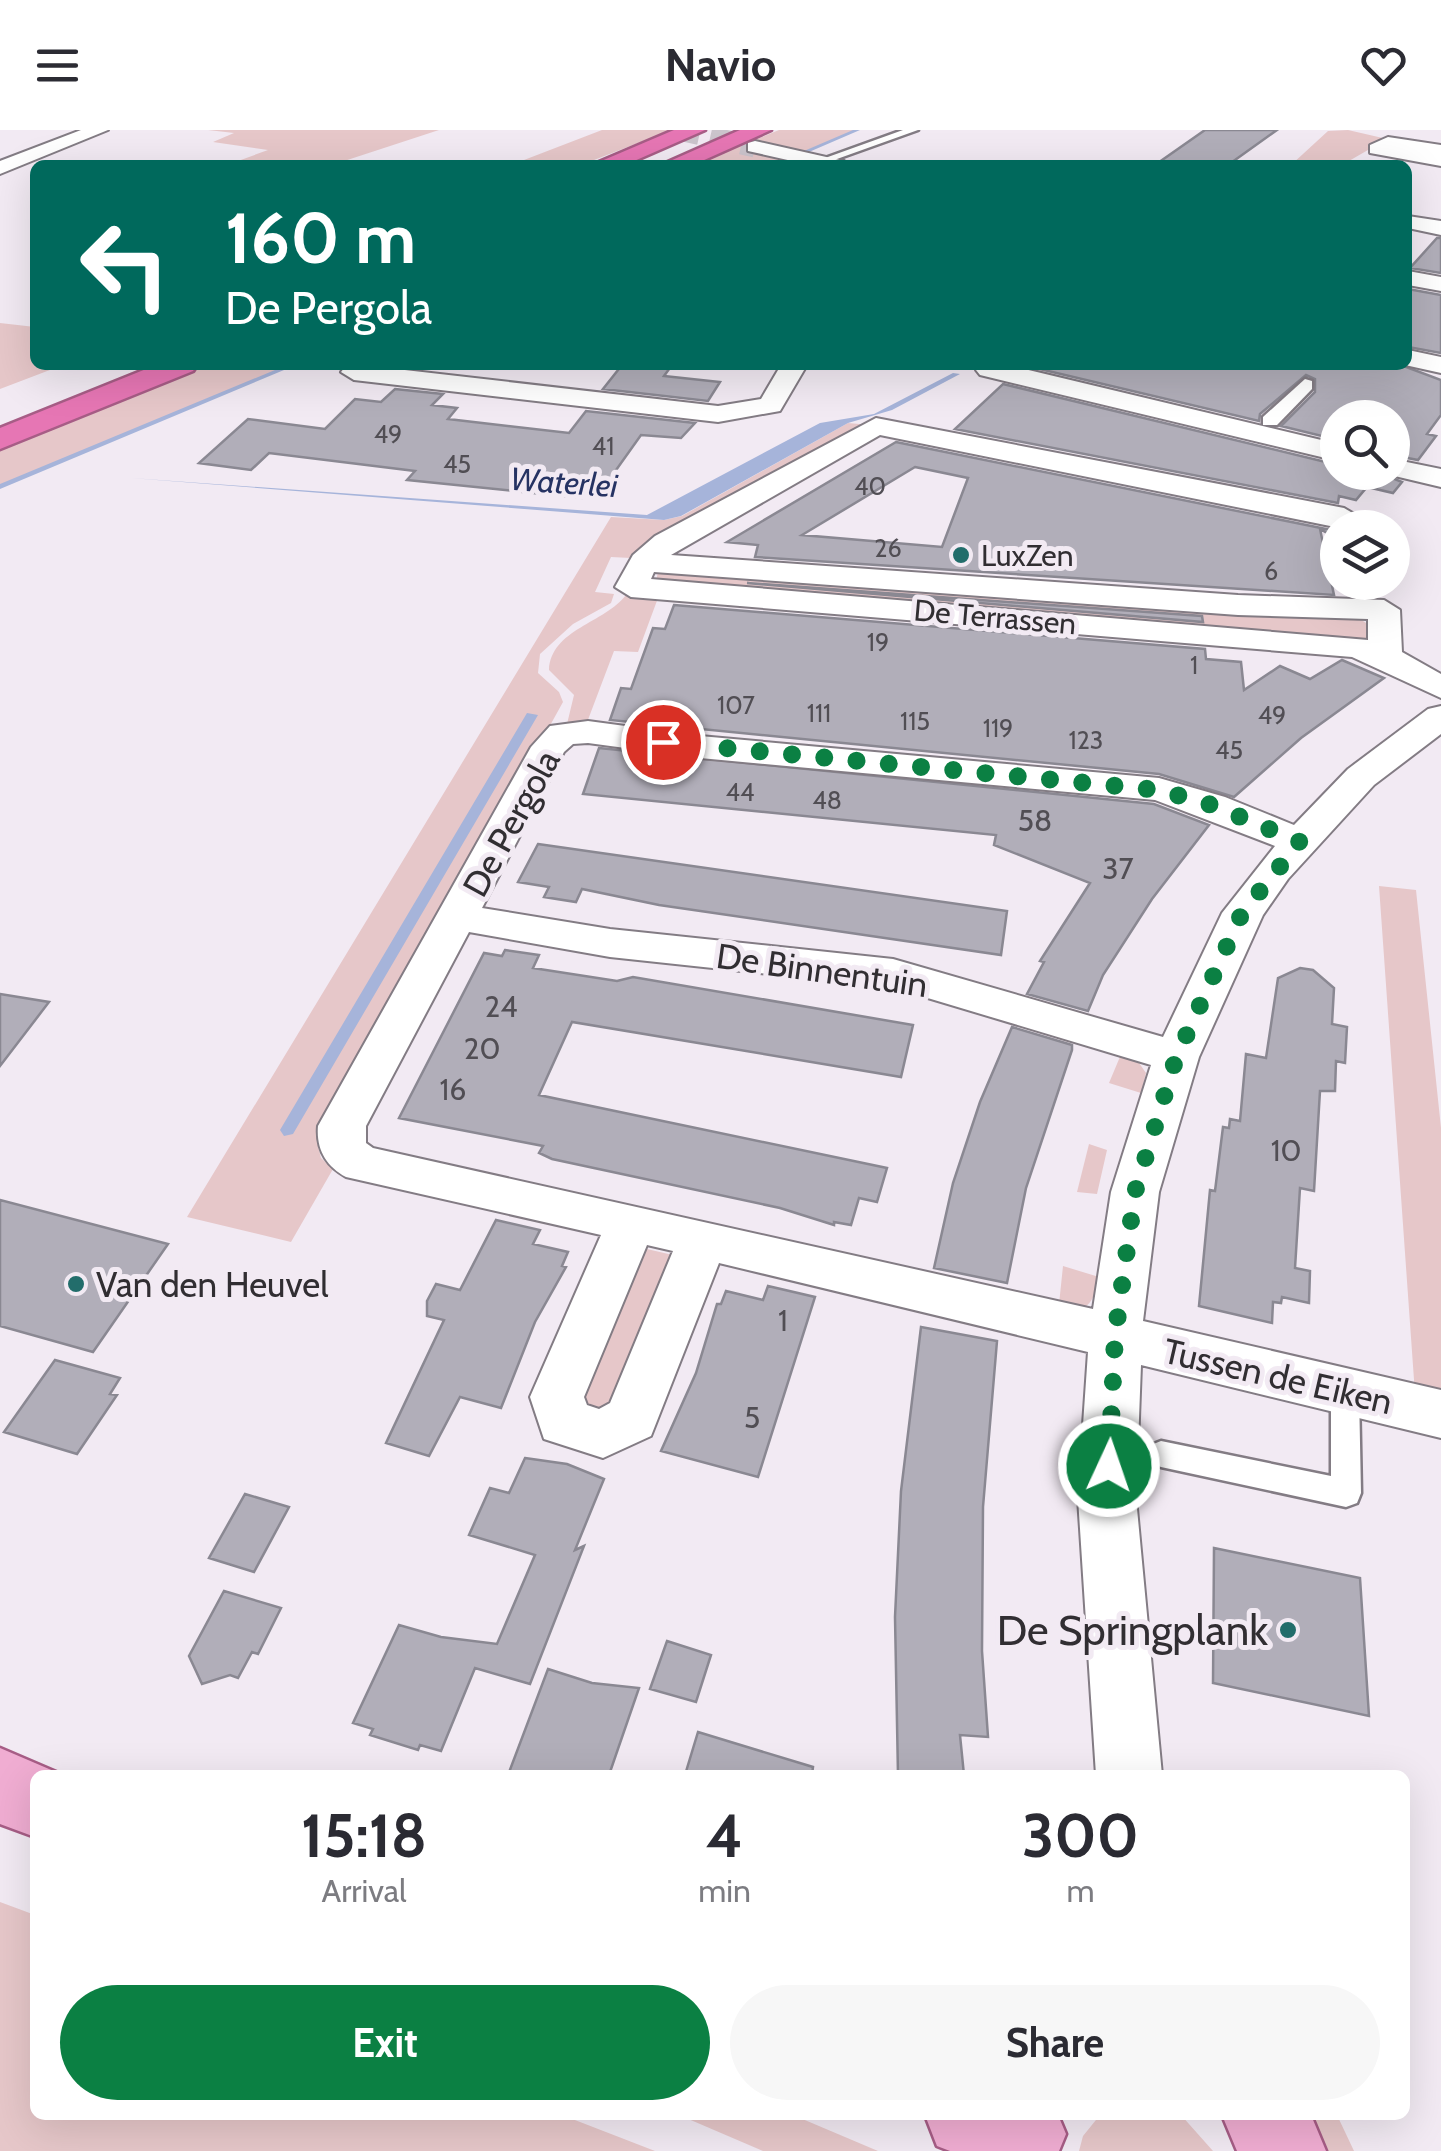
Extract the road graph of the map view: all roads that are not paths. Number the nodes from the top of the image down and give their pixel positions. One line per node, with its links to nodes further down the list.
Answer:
1 (98, 130): 11 (street)
2 (694, 130): 6 (highway)
3 (913, 130): 9 (lane)
4 (757, 139): 7 (highway); 8 (street)
5 (1441, 151): 10 (street)
6 (617, 160)
7 (689, 160)
8 (819, 160)
9 (836, 160)
10 (1441, 160)
11 (0, 168)
12 (1412, 223): 13 (street)
13 (1441, 228)
14 (1412, 279): 15 (street)
15 (1441, 284)
16 (1412, 359): 17 (street)
17 (1441, 366)
18 (170, 370): 26 (highway)
19 (791, 370): 22 (street)
20 (990, 370): 27 (street)
21 (1056, 370): 24 (street)
22 (354, 372)
23 (1305, 385): 24 (street)
24 (1270, 420): 25 (street)
25 (1320, 432)
26 (0, 439)
27 (1320, 450)
28 (1410, 454): 29 (street)
29 (1441, 461)
30 (1410, 470): 31 (street)
31 (1441, 478)
32 (1320, 512): 33 (street)
33 (644, 562): 34 (street, De Terrassen); 36 (street, De Terrassen)
34 (1324, 600)
35 (1381, 600): 36 (street, De Terrassen)
36 (1385, 656): 37 (street, De Terrassen)
37 (1440, 711): 38 (street)
38 (1300, 842): 39 (street, De Pergola); 40 (street)
39 (459, 917): 40 (street, De Binnentuin); 41 (street, De Pergola)
40 (1176, 1058): 43 (street)
41 (632, 1222): 42 (street, De Pergola); 42 (street)
42 (703, 1240): 43 (street, De Pergola)
43 (1115, 1336): 44 (street, Tussen de Eiken); 47 (street)
44 (1345, 1393): 45 (street, Tussen de Eiken); 46 (lane)
45 (1441, 1414)
46 (1162, 1454)
47 (1129, 1770)
48 (0, 1786): 49 (main road)
49 (30, 1796)
50 (1267, 2120): 51 (main road)
51 (1282, 2151)

